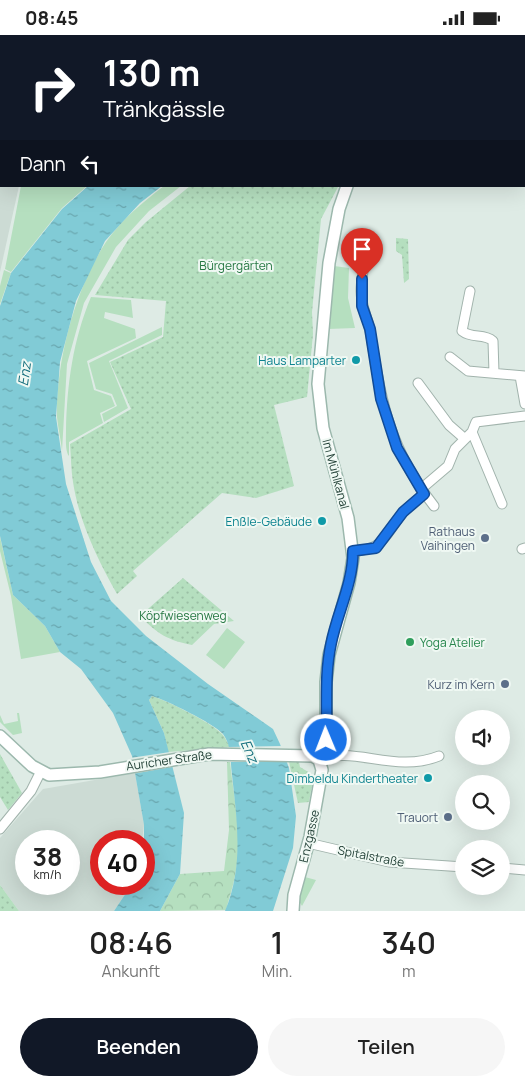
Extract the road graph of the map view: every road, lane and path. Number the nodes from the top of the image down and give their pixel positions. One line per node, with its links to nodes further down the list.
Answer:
1 (347, 187): 14 (street, Im Mühlkanal)
2 (366, 249): 11 (street)
3 (470, 291): 5 (street)
4 (450, 357): 5 (street)
5 (494, 373): 6 (street)
6 (522, 376): 8 (street)
7 (418, 383): 10 (street)
8 (525, 404)
9 (525, 416): 10 (street)
10 (468, 435): 11 (street); 12 (street)
11 (423, 492): 13 (street); 14 (street)
12 (502, 504)
13 (434, 506)
14 (353, 551): 17 (street, Im Mühlkanal)
15 (0, 736): 18 (street, Auricher Straße)
16 (439, 755): 17 (street, Auricher Straße)
17 (319, 760): 18 (street, Auricher Straße); 20 (street, Enzgasse)
18 (41, 771): 19 (street)
19 (0, 829)
20 (308, 843): 21 (street, Spitalstraße); 24 (street, Enzgasse)
21 (455, 866)
22 (510, 868): 23 (street)
23 (525, 869)
24 (293, 911)

